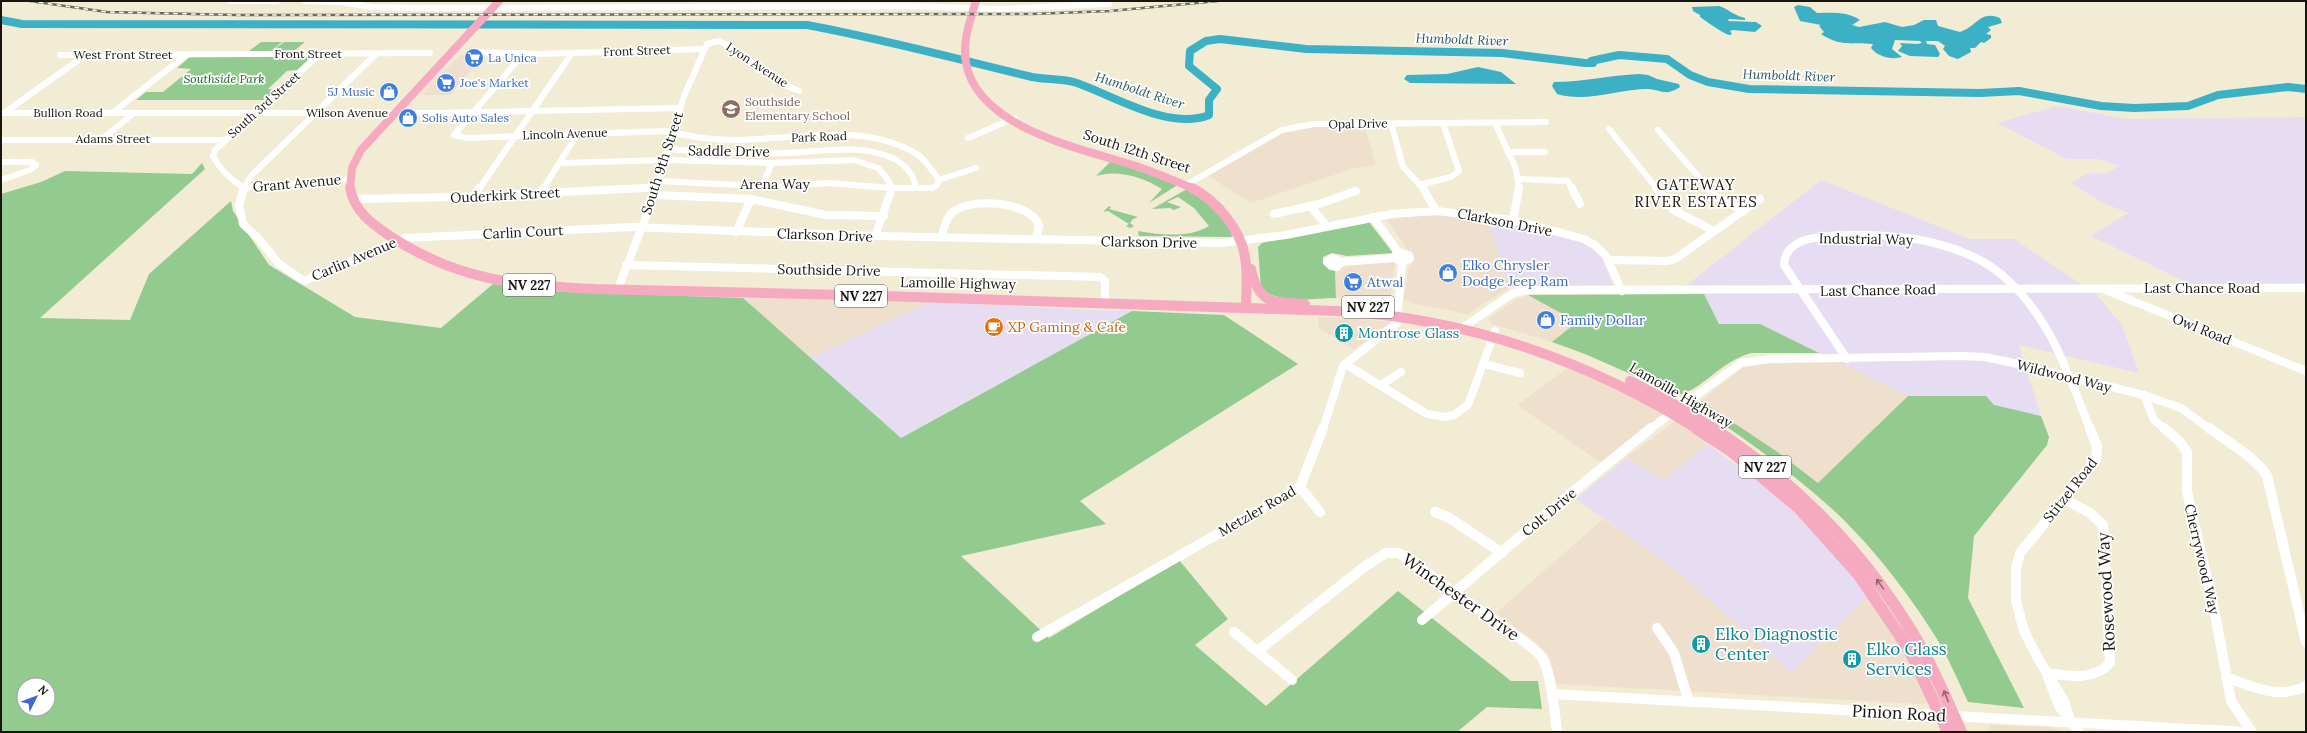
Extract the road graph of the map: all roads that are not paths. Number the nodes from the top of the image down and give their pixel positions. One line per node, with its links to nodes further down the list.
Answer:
1 (230, 1): 2 (street)
2 (277, 1)
3 (306, 1): 9 (street)
4 (432, 1): 18 (street)
5 (568, 1): 14 (street)
6 (636, 1): 15 (street)
7 (772, 1): 16 (street)
8 (840, 1): 17 (street)
9 (361, 2): 18 (street)
10 (499, 2): 37 (main road, NV 227)
11 (976, 2): 40 (main road, South 12th Street)
12 (907, 4): 13 (street); 17 (street)
13 (1109, 4)
14 (562, 7): 15 (street); 18 (street)
15 (631, 7): 16 (street)
16 (769, 7): 17 (street)
17 (837, 7)
18 (425, 8)
19 (714, 41): 20 (street, South 9th Street); 30 (street, Lyon Avenue)
20 (704, 49): 24 (street, Front Street); 31 (street, South 9th Street)
21 (475, 52): 23 (street, Front Street)
22 (430, 53): 26 (street, Front Street)
23 (524, 53): 24 (street, Front Street); 33 (street)
24 (572, 53): 32 (street)
25 (320, 54): 26 (street, Front Street); 28 (street, Front Street); 38 (street, South 3rd Street)
26 (376, 54): 39 (street)
27 (60, 55): 29 (street, West Front Street)
28 (186, 55): 29 (street, West Front Street); 35 (street)
29 (84, 56): 34 (street)
30 (799, 92)
31 (680, 108): 32 (street, Wilson Avenue); 47 (street, South 9th Street)
32 (531, 111): 33 (street, Wilson Avenue); 49 (street)
33 (475, 112): 37 (street, Wilson Avenue); 49 (street, Lincoln Avenue)
34 (2, 113): 35 (street, Bullion Road)
35 (112, 113): 36 (street, Bullion Road)
36 (134, 113): 38 (street, Wilson Avenue); 51 (street)
37 (395, 113): 39 (street, Wilson Avenue); 62 (main road, NV 227)
38 (254, 114): 39 (street, Wilson Avenue); 53 (street, South 3rd Street)
39 (315, 114): 70 (street)
40 (1013, 119): 50 (street); 66 (main road, South 12th Street); 66 (main road, South 12th Street)
41 (1546, 122): 43 (street, Opal Drive)
42 (1443, 123): 43 (street, Opal Drive); 44 (street, Opal Drive); 68 (street)
43 (1495, 123): 55 (street)
44 (1391, 124): 66 (street, Opal Drive); 68 (street)
45 (1609, 128): 90 (street)
46 (1658, 130): 83 (street)
47 (674, 133): 48 (street, Lincoln Avenue); 54 (street, South 9th Street); 65 (street, Park Road)
48 (578, 134): 49 (street, Lincoln Avenue); 59 (street)
49 (515, 135): 75 (street)
50 (968, 138)
51 (102, 139): 52 (street, Adams Street); 53 (street, Adams Street)
52 (1, 140)
53 (225, 140): 70 (street, South 3rd Street)
54 (669, 149): 57 (street, South 9th Street); 72 (street, Saddle Drive)
55 (1508, 152): 56 (street); 63 (street)
56 (1545, 152)
57 (665, 160): 59 (street); 60 (street); 67 (street, South 9th Street)
58 (1, 162): 64 (street)
59 (561, 163): 74 (street)
60 (772, 163): 69 (street); 71 (street)
61 (976, 168): 65 (street)
62 (350, 179): 70 (street, Grant Avenue); 77 (main road, NV 227)
63 (1520, 179): 80 (street); 87 (street)
64 (1, 180)
65 (939, 180): 72 (street)
66 (1188, 183): 96 (main road, South 12th Street)
67 (658, 184): 69 (street, Arena Way); 74 (street, Ouderkirk Street); 76 (street, South 9th Street)
68 (1419, 185): 82 (street)
69 (762, 186): 71 (street, Arena Way)
70 (244, 188): 94 (street, Carlin Avenue)
71 (892, 188): 72 (street); 85 (street)
72 (916, 188)
73 (1356, 191): 81 (street)
74 (541, 193): 75 (street, Ouderkirk Street)
75 (474, 196): 77 (street, Ouderkirk Street)
76 (654, 196): 78 (street); 89 (street, South 9th Street)
77 (353, 199): 94 (main road, NV 227)
78 (751, 199): 85 (street); 91 (street)
79 (1760, 199): 83 (street)
80 (1580, 204)
81 (1310, 206): 84 (street); 88 (street)
82 (1436, 211): 86 (street, Clarkson Drive); 87 (street, Clarkson Drive)
83 (1744, 211): 90 (street)
84 (1274, 214)
85 (884, 216): 92 (street)
86 (1373, 217): 88 (street, Clarkson Drive); 97 (street)
87 (1513, 220): 98 (street, Clarkson Drive)
88 (1327, 226): 96 (street, Clarkson Drive)
89 (641, 227): 91 (street, Clarkson Drive); 94 (street, Carlin Court); 100 (street, South 9th Street)
90 (1714, 231): 98 (street)
91 (736, 232): 92 (street, Clarkson Drive)
92 (876, 236): 93 (street, Clarkson Drive)
93 (941, 237): 95 (street, Clarkson Drive); 95 (street)
94 (402, 239): 105 (main road, NV 227)
95 (1036, 239): 96 (street, Clarkson Drive)
96 (1244, 241): 101 (main road, South 12th Street); 110 (main road, South 12th Street)
97 (1397, 255): 99 (street); 111 (street)
98 (1608, 260): 106 (street, Clarkson Drive)
99 (1342, 262)
100 (626, 265): 105 (street, South 9th Street); 108 (street, Southside Drive)
101 (1251, 270): 109 (main road); 110 (main road, South 12th Street)
102 (2016, 288): 103 (street, Last Chance Road); 107 (street, Last Chance Road); 107 (street, Industrial Way); 120 (street, Stitzel Road)
103 (2098, 288): 104 (street, Last Chance Road); 117 (street, Owl Road)
104 (2306, 288)
105 (618, 289): 108 (main road, Lamoille Highway / NV 227)
106 (1622, 291): 107 (street, Last Chance Road); 112 (street, Last Chance Road)
107 (1800, 291): 114 (street, Industrial Way)
108 (1105, 303): 110 (main road, Lamoille Highway / NV 227)
109 (1309, 304): 110 (main road, Lamoille Highway / NV 227); 111 (main road, Lamoille Highway / NV 227)
110 (1248, 307): 111 (main road, Lamoille Highway / NV 227)
111 (1397, 313): 112 (main road, Lamoille Highway / NV 227); 115 (street, Metzler Road)
112 (1465, 326): 113 (main road, Lamoille Highway / NV 227)
113 (1494, 334): 116 (street); 123 (main road, Lamoille Highway / NV 227)
114 (1847, 359): 120 (street, Wildwood Way); 123 (street, Wildwood Way)
115 (1345, 364): 121 (street); 124 (street, Metzler Road)
116 (1484, 364): 119 (street); 121 (street)
117 (2306, 371)
118 (1401, 372): 121 (street)
119 (1520, 374)
120 (2068, 376): 122 (street, Wildwood Way); 125 (street, Stitzel Road)
121 (1381, 385)
122 (2144, 395): 134 (street, Wildwood Way); 137 (street, Cherrywood Way)
123 (1676, 410): 128 (street, Colt Drive); 142 (main road, Lamoille Highway / NV 227); 143 (main road, Lamoille Highway / NV 227, one-way to 123)
124 (1300, 486): 126 (street); 133 (street, Metzler Road)
125 (2064, 499): 136 (street, Stitzel Road); 136 (street, Rosewood Way)
126 (1320, 512)
127 (1435, 512): 128 (street)
128 (1502, 553): 129 (street, Colt Drive)
129 (1456, 593): 130 (street, Colt Drive); 135 (street, Winchester Drive); 140 (street, Winchester Drive)
130 (1422, 620)
131 (1657, 628): 141 (street)
132 (1234, 632): 135 (street)
133 (1037, 637)
134 (2306, 642)
135 (1258, 651): 138 (street)
136 (2046, 673): 144 (street, Stitzel Road)
137 (2226, 677): 139 (street); 150 (street, Cherrywood Way)
138 (1292, 680)
139 (2306, 686)
140 (1552, 694): 141 (street, Pinion Road); 145 (street, Winchester Drive)
141 (1689, 702): 142 (street, Pinion Road)
142 (1942, 715): 143 (street, Pinion Road); 146 (main road, Lamoille Highway / NV 227)
143 (1954, 716): 144 (street, Pinion Road); 147 (main road, Lamoille Highway / NV 227)
144 (2070, 720): 148 (street, Stitzel Road); 149 (street, Pinion Road)
145 (1557, 732)
146 (1948, 732)
147 (1961, 732)
148 (2079, 732)
149 (2246, 732)
150 (2252, 732)

